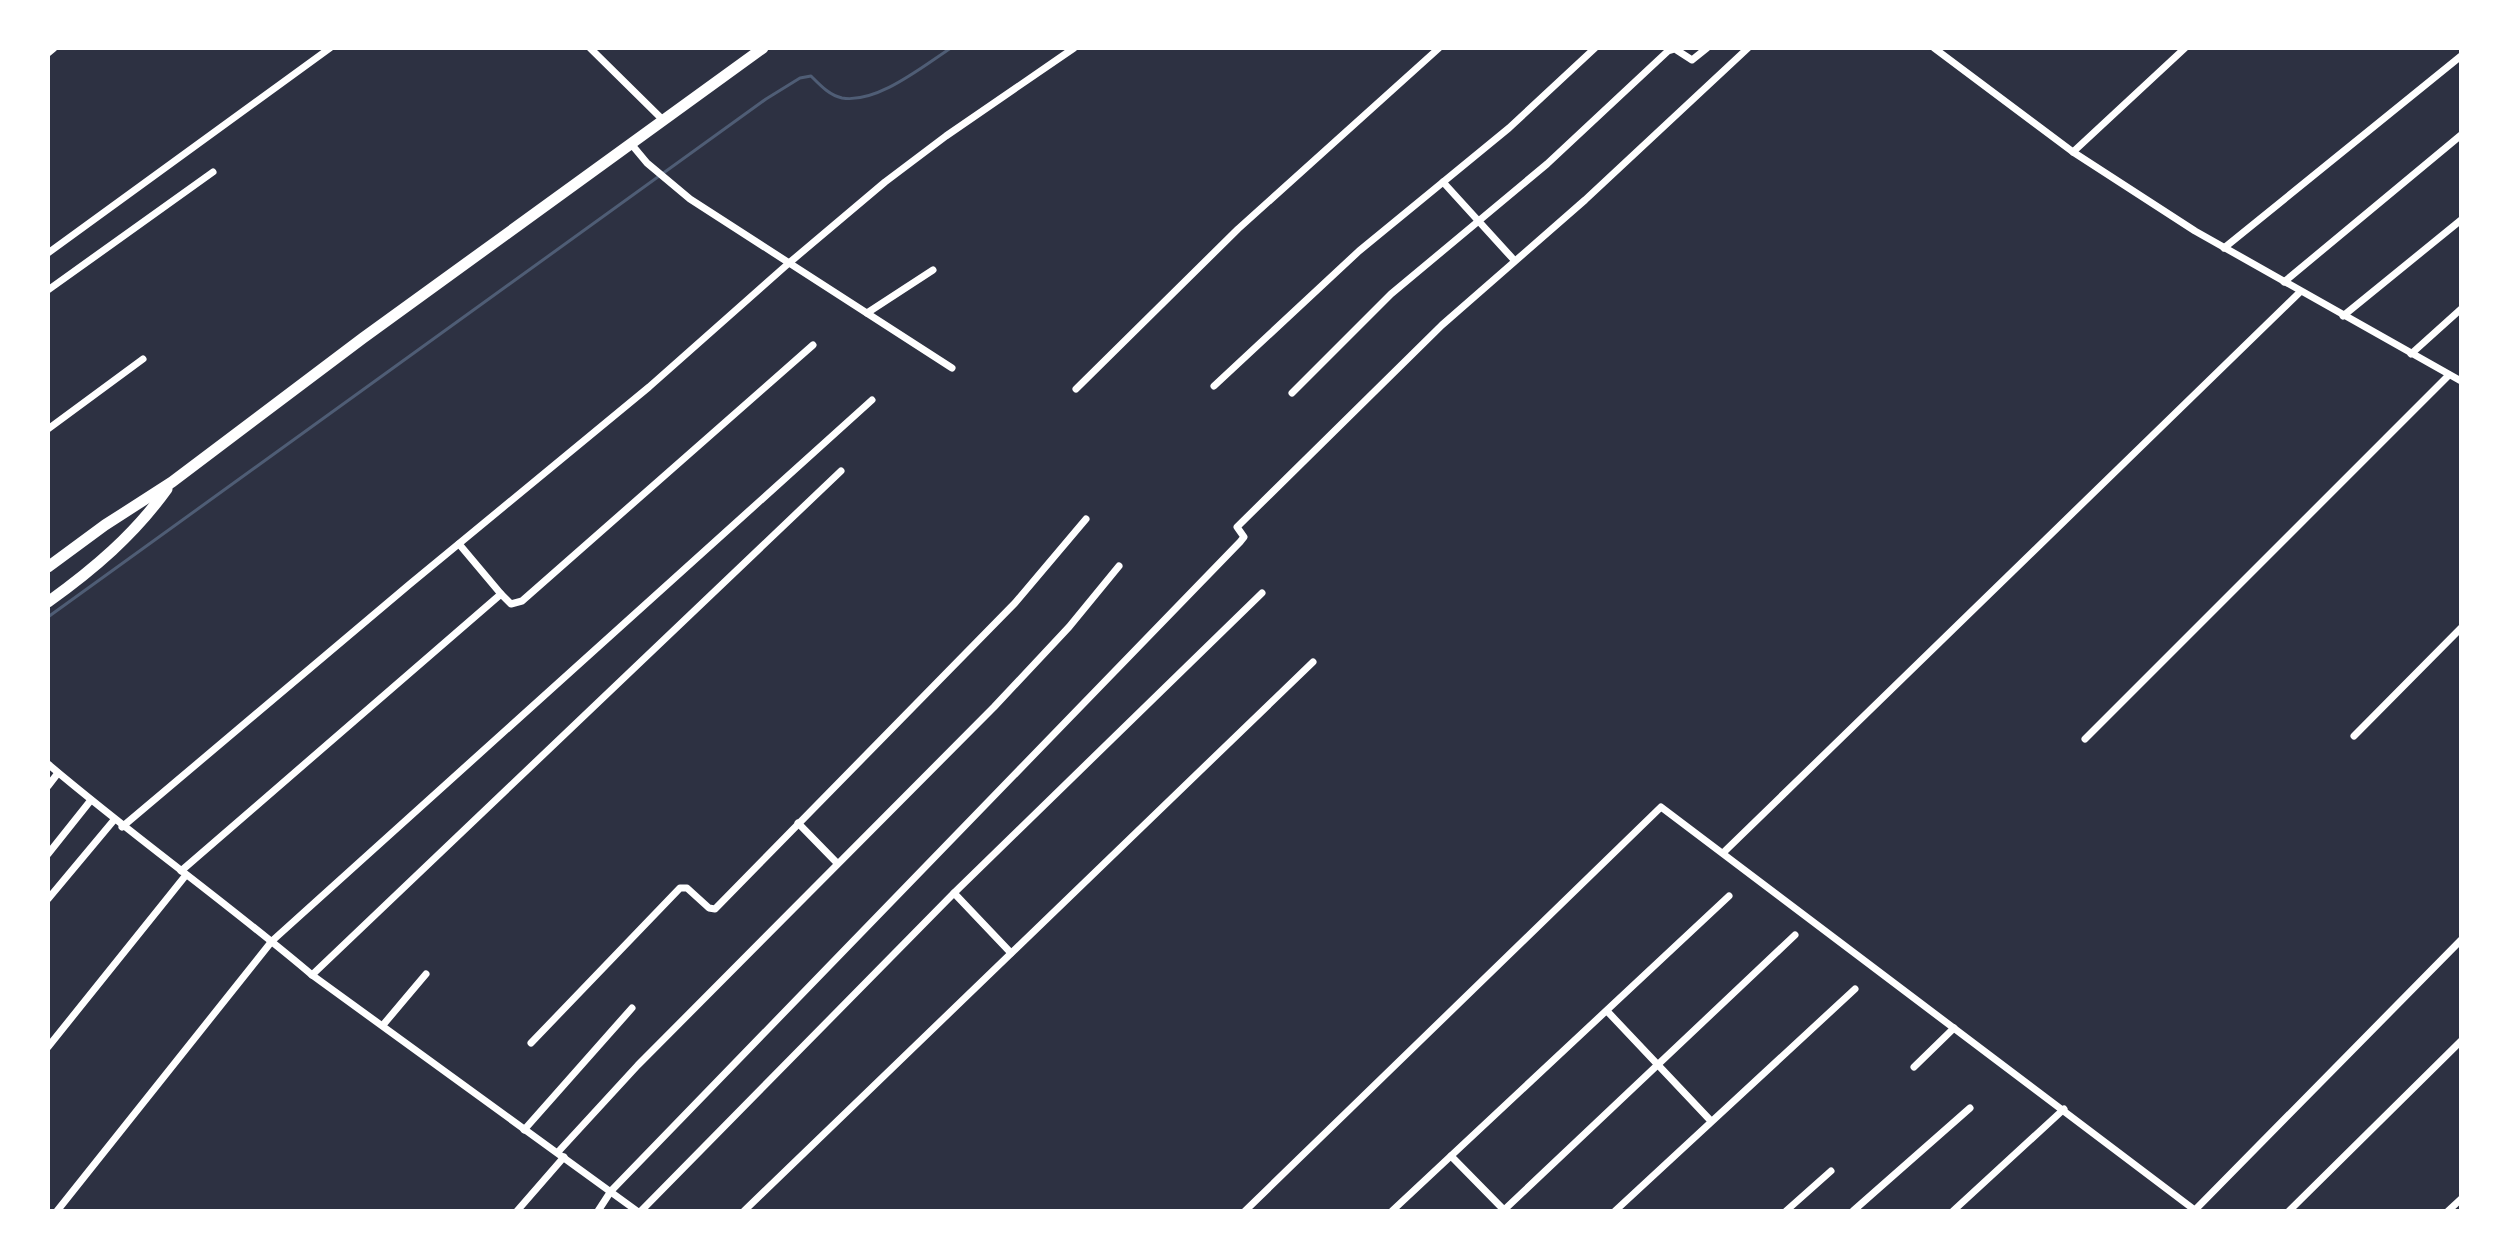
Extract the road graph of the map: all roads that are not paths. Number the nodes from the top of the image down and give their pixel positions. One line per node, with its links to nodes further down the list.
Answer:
1 (54, 48): 12 (street)
2 (330, 48): 23 (street)
3 (590, 48): 14 (street)
4 (763, 48): 14 (highway)
5 (1074, 48): 25 (street)
6 (1439, 48): 40 (street)
7 (1595, 48): 19 (street)
8 (1707, 48): 21 (street)
9 (1748, 48): 24 (street)
10 (1934, 48): 17 (street)
11 (2185, 48): 17 (street)
12 (48, 53)
13 (2461, 56): 22 (street)
14 (664, 121): 16 (highway)
15 (2461, 135): 27 (street)
16 (632, 145): 25 (street); 45 (highway)
17 (2073, 152): 22 (street)
18 (213, 172): 28 (street)
19 (1443, 182): 21 (street); 39 (street)
20 (2461, 220): 32 (street)
21 (1479, 221): 24 (street); 41 (street)
22 (2224, 248): 27 (street)
23 (48, 253)
24 (1514, 260): 94 (street)
25 (789, 263): 31 (street); 47 (street)
26 (933, 270): 31 (street)
27 (2284, 282): 29 (street)
28 (48, 290)
29 (2300, 292): 32 (street); 64 (street)
30 (2461, 309): 34 (street)
31 (867, 313): 36 (street)
32 (2343, 316): 34 (street)
33 (813, 345): 51 (street)
34 (2411, 354): 37 (street)
35 (143, 359): 43 (street)
36 (952, 368)
37 (2449, 375): 38 (street); 56 (street)
38 (2461, 381)
39 (1214, 386)
40 (1076, 389)
41 (1292, 393)
42 (872, 400): 73 (street)
43 (48, 429)
44 (841, 471): 76 (street)
45 (172, 482): 49 (highway); 52 (highway)
46 (1086, 519): 62 (street)
47 (459, 544): 51 (street); 63 (street)
48 (1119, 566): 66 (street)
49 (48, 567)
50 (1262, 593): 68 (street)
51 (501, 594): 67 (street)
52 (48, 602)
53 (2461, 628): 55 (street)
54 (1313, 662): 74 (street)
55 (2354, 736)
56 (2085, 739)
57 (48, 764): 58 (street)
58 (58, 773): 59 (street); 60 (street)
59 (48, 786)
60 (91, 800): 61 (street); 65 (street)
61 (114, 820): 63 (street); 70 (street)
62 (798, 823): 66 (street); 83 (street)
63 (122, 827): 67 (street)
64 (1724, 852): 81 (street); 101 (street)
65 (48, 854)
66 (837, 863): 91 (street)
67 (184, 873): 73 (street); 84 (street)
68 (954, 893): 74 (street); 99 (street)
69 (1729, 896): 79 (street)
70 (48, 899)
71 (1795, 935): 85 (street)
72 (2461, 940): 108 (street)
73 (272, 941): 76 (street); 96 (street)
74 (1011, 953): 100 (street)
75 (426, 974): 80 (street)
76 (312, 975): 80 (street)
77 (1855, 989): 89 (street)
78 (632, 1008): 90 (street)
79 (1607, 1011): 85 (street); 92 (street)
80 (383, 1025): 90 (street)
81 (1954, 1028): 86 (street); 88 (street)
82 (2461, 1041): 109 (street)
83 (531, 1043)
84 (48, 1047)
85 (1660, 1065): 89 (street); 103 (street)
86 (1914, 1067)
87 (1970, 1108): 106 (street)
88 (2064, 1109): 107 (street); 108 (street)
89 (1711, 1121): 104 (street)
90 (524, 1130): 91 (street)
91 (561, 1154): 94 (street); 97 (street)
92 (1451, 1156): 102 (street); 103 (street)
93 (1831, 1171): 105 (street)
94 (611, 1191): 98 (street); 99 (street)
95 (2461, 1199): 110 (street)
96 (57, 1211)
97 (517, 1211)
98 (598, 1211)
99 (639, 1211)
100 (744, 1211)
101 (1245, 1211)
102 (1392, 1211)
103 (1504, 1211)
104 (1615, 1211)
105 (1786, 1211)
106 (1853, 1211)
107 (1953, 1211)
108 (2195, 1211)
109 (2289, 1211)
110 (2448, 1211)

